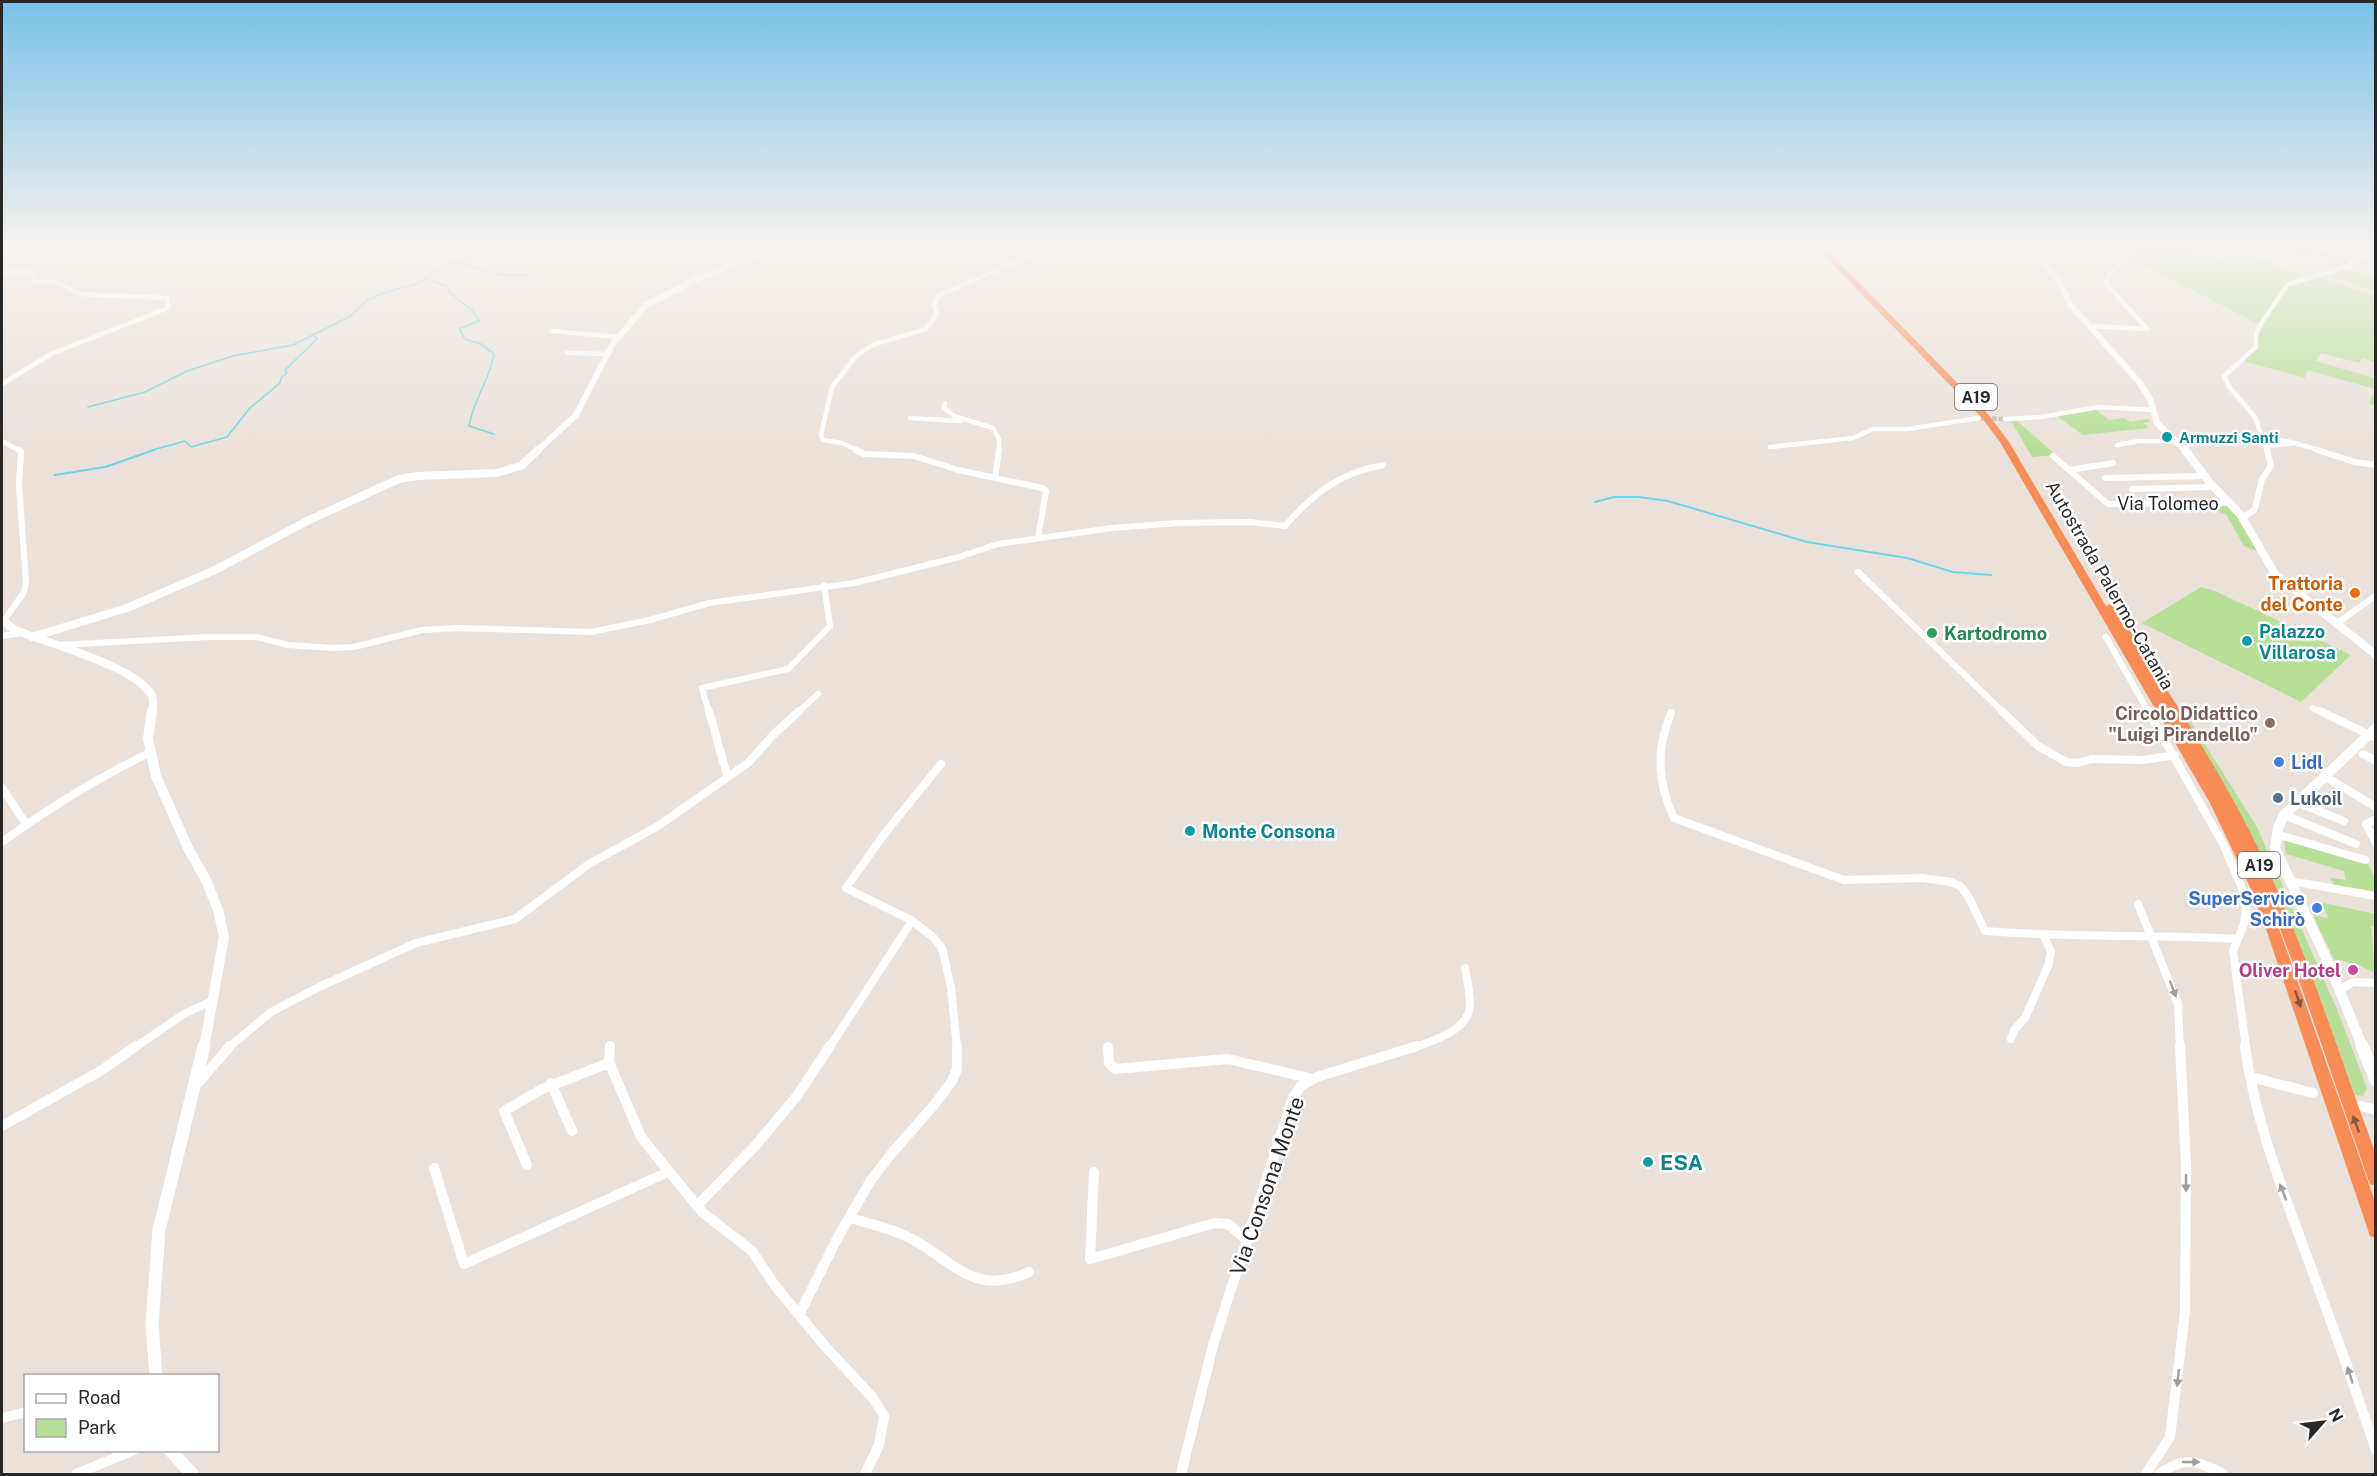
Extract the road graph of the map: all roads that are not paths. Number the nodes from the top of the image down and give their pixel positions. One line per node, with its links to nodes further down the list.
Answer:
1 (151, 315): 14 (street)
2 (637, 315): 11 (street)
3 (936, 315): 36 (street)
4 (1886, 315): 108 (highway, Autostrada Palermo-Catania / A19, one-way to 108)
5 (1894, 315): 105 (highway, Autostrada Palermo-Catania / A19, one-way to 5)
6 (2079, 315): 9 (street)
7 (2134, 315): 9 (street)
8 (2267, 315): 21 (street)
9 (2089, 326): 16 (street)
10 (552, 331): 11 (street)
11 (618, 337): 13 (street)
12 (567, 353): 13 (street)
13 (608, 354): 48 (street)
14 (2, 384)
15 (945, 403): 20 (street)
16 (2153, 411): 19 (street); 24 (street)
17 (910, 418): 20 (street)
18 (1978, 418): 29 (street)
19 (2006, 419)
20 (972, 422): 36 (street)
21 (2261, 436): 22 (street); 28 (street)
22 (2276, 438): 25 (street); 26 (street)
23 (2, 441): 46 (street)
24 (2176, 441): 27 (street); 35 (street)
25 (2282, 443): 26 (street); 28 (street)
26 (2295, 443): 33 (street)
27 (2117, 445)
28 (2267, 446): 41 (street)
29 (1770, 447)
30 (2053, 456): 34 (street, Via Tolomeo)
31 (2113, 463): 34 (street)
32 (1383, 465): 42 (street)
33 (2376, 465)
34 (2070, 471): 40 (street, Via Tolomeo)
35 (2204, 476): 37 (street); 38 (street)
36 (995, 478): 42 (street)
37 (2105, 478)
38 (2214, 487): 39 (street); 40 (street)
39 (2132, 489)
40 (2229, 502): 41 (street)
41 (2243, 518): 47 (street)
42 (1038, 538): 44 (street)
43 (1858, 572): 59 (street)
44 (824, 585): 51 (street); 62 (street)
45 (2375, 596): 47 (street)
46 (3, 621): 48 (street)
47 (2336, 624): 52 (street)
48 (27, 635): 49 (street); 51 (street)
49 (2, 636)
50 (2106, 637): 59 (street)
51 (55, 645): 57 (street)
52 (2374, 653)
53 (818, 694): 62 (street)
54 (2313, 708): 56 (street)
55 (1671, 713): 81 (street)
56 (2373, 734): 63 (street)
57 (151, 752): 70 (street); 86 (street)
58 (2363, 754): 60 (street)
59 (2175, 755): 82 (street)
60 (2376, 761)
61 (941, 764): 79 (street)
62 (727, 775): 95 (street)
63 (2326, 777): 65 (street); 66 (street)
64 (2, 788): 70 (street)
65 (2298, 802): 67 (street); 69 (street)
66 (2376, 807)
67 (2284, 815): 71 (street); 74 (street)
68 (2376, 819): 73 (street)
69 (2344, 821)
70 (26, 824): 72 (street)
71 (2276, 834): 75 (street); 76 (street)
72 (2, 842)
73 (2376, 843)
74 (2356, 844)
75 (2365, 860)
76 (2290, 881): 77 (street); 85 (street)
77 (2376, 896)
78 (2138, 904): 80 (street)
79 (912, 921): 106 (street); 107 (street)
80 (2150, 935): 81 (street); 82 (street); 122 (street, one-way to 122)
81 (2044, 936): 87 (street)
82 (2238, 939): 91 (street)
83 (1465, 968): 92 (street, Via Consona Monte)
84 (2376, 983): 85 (street)
85 (2340, 990): 93 (street)
86 (214, 999): 95 (street); 99 (street)
87 (2012, 1039)
88 (610, 1046): 90 (street)
89 (1108, 1047): 92 (street)
90 (609, 1063): 94 (street); 103 (street)
91 (2251, 1077): 96 (street); 115 (street, one-way to 91)
92 (1312, 1079): 109 (street, Via Consona Monte)
93 (2376, 1080)
94 (551, 1083): 100 (street); 101 (street)
95 (195, 1086): 112 (street)
96 (2313, 1093)
97 (2361, 1106): 98 (street)
98 (2376, 1110)
99 (2, 1126)
100 (572, 1131)
101 (527, 1164)
102 (434, 1168): 103 (street)
103 (668, 1172): 106 (street)
104 (1094, 1172): 109 (street)
105 (2376, 1179)
106 (696, 1206): 111 (street)
107 (850, 1218): 110 (street); 111 (street)
108 (2376, 1230)
109 (1248, 1241): 121 (street, Via Consona Monte)
110 (1029, 1272)
111 (799, 1315): 120 (street)
112 (156, 1374)
113 (24, 1412): 114 (street)
114 (2, 1418)
115 (2376, 1450)
116 (129, 1452): 118 (street)
117 (172, 1452): 119 (street)
118 (76, 1474)
119 (192, 1474)
120 (865, 1474)
121 (1181, 1474)
122 (2146, 1474)
123 (2159, 1474): 124 (street, one-way to 124)
124 (2223, 1474)

